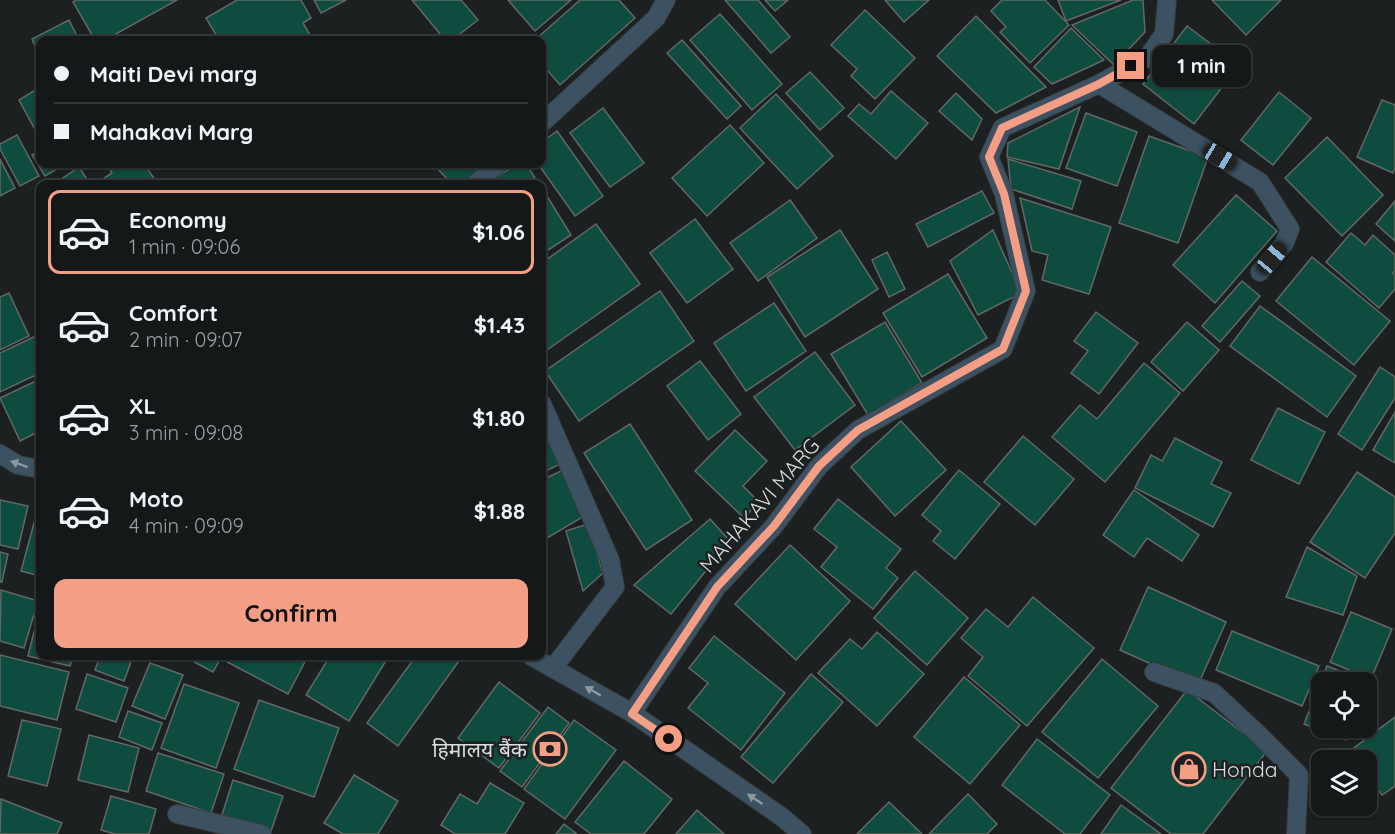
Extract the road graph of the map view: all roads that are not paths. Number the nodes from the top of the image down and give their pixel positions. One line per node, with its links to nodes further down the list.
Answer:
1 (666, 0): 4 (street)
2 (1167, 0): 3 (street, MAHAKAVI MARG)
3 (1099, 84): 7 (street); 14 (street, MAHAKAVI MARG)
4 (546, 119)
5 (493, 168): 6 (street)
6 (480, 180)
7 (1260, 272)
8 (546, 413): 12 (street)
9 (0, 454): 10 (street, one-way to 9)
10 (36, 468)
11 (539, 660): 12 (street)
12 (554, 668): 14 (street, one-way to 12)
13 (1154, 672): 18 (street)
14 (632, 714): 17 (street, one-way to 14)
15 (177, 814): 16 (street)
16 (262, 834)
17 (802, 834)
18 (1296, 834)

